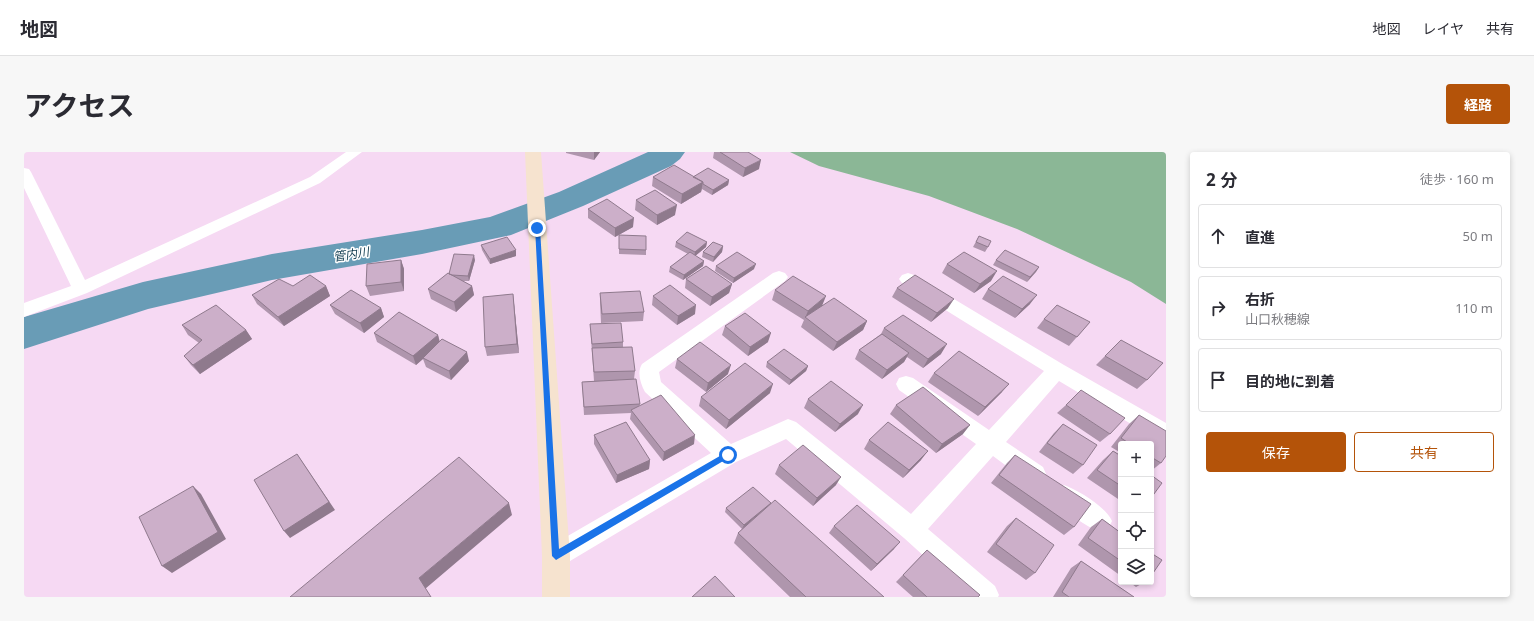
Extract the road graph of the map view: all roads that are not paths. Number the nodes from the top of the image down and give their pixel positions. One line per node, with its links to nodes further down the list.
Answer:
1 (355, 152): 6 (street)
2 (533, 152): 15 (main road)
3 (24, 172): 6 (street)
4 (778, 276): 12 (street)
5 (908, 279): 8 (street)
6 (81, 289): 7 (street)
7 (24, 310)
8 (1057, 370): 10 (street); 11 (street)
9 (906, 384): 11 (street)
10 (1166, 434)
11 (992, 443): 13 (street); 14 (street)
12 (728, 455): 14 (street); 15 (street)
13 (1100, 520)
14 (912, 530): 16 (street)
15 (556, 556): 17 (main road)
16 (986, 595)
17 (556, 597)

